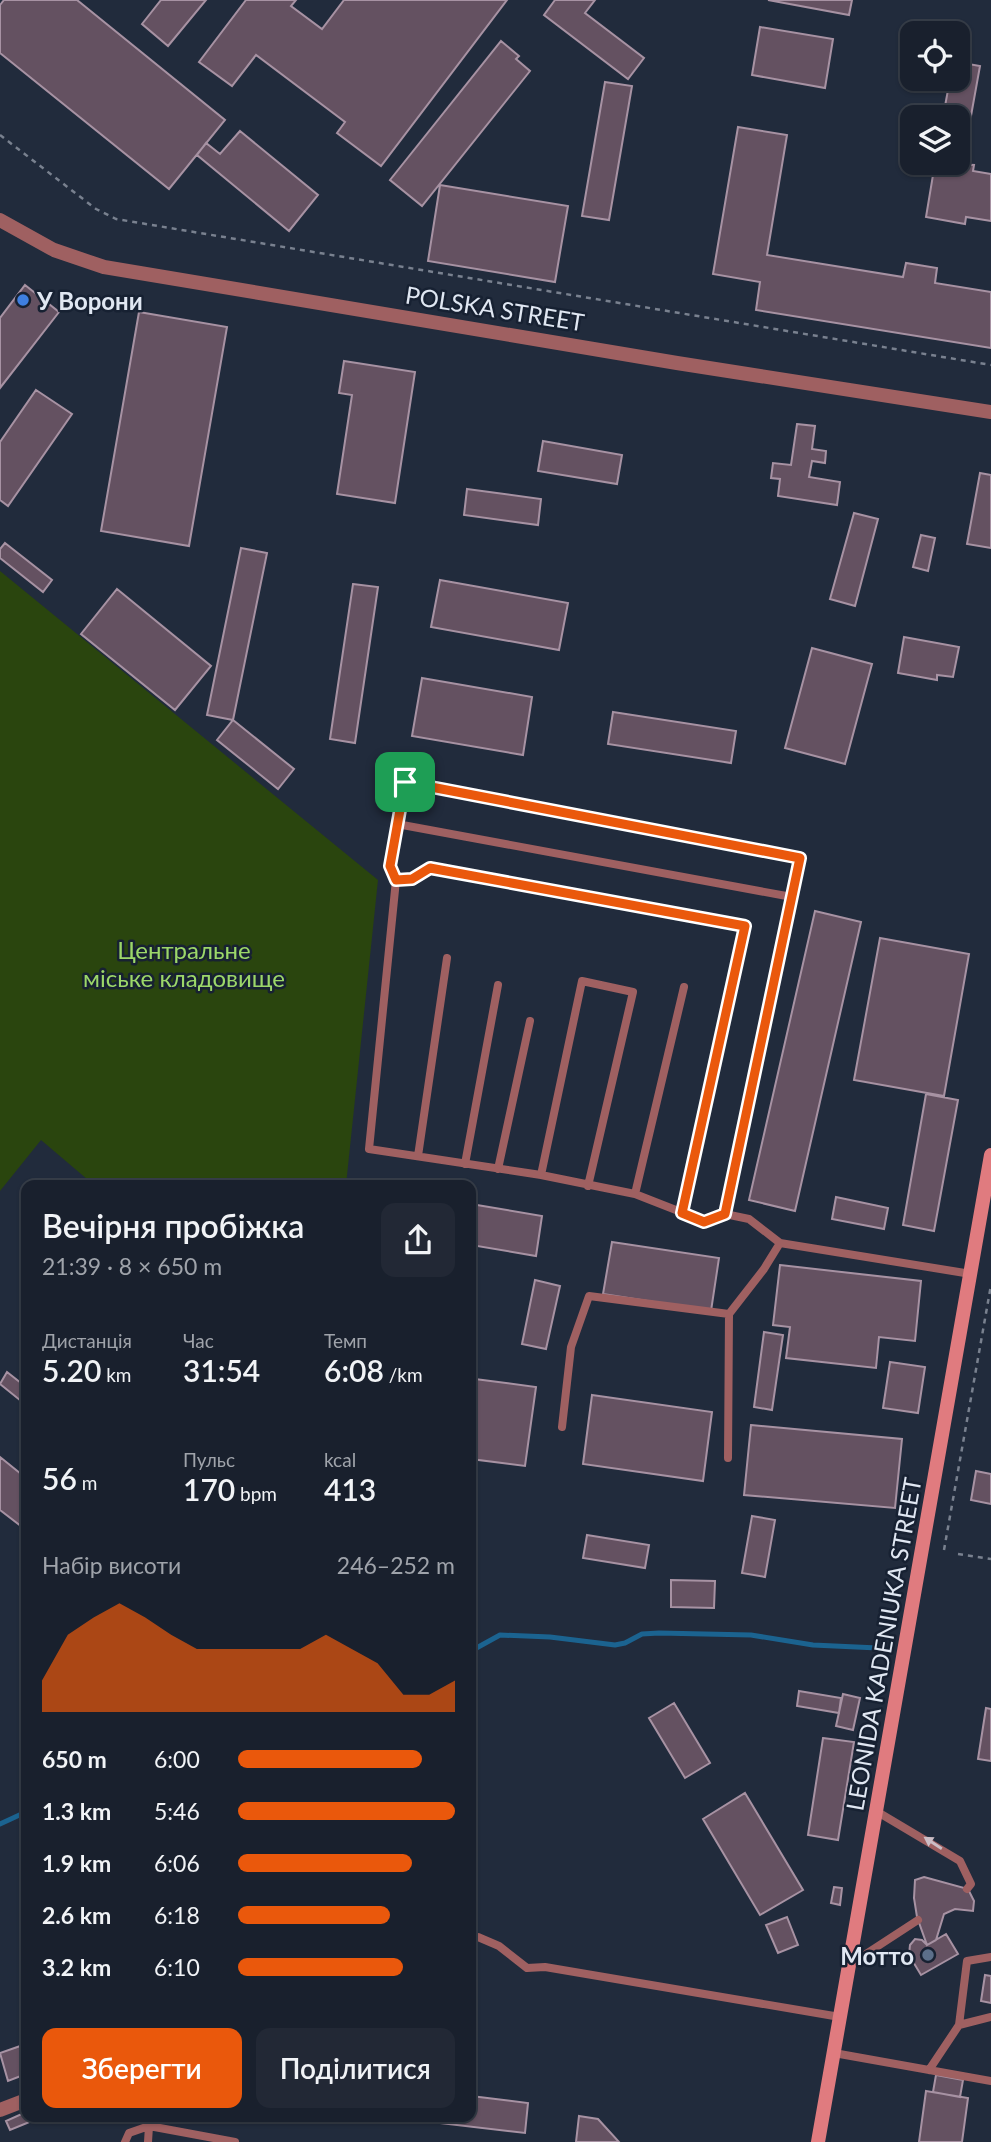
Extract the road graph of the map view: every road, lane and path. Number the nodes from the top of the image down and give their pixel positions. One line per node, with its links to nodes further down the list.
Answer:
1 (0, 135): 3 (path)
2 (0, 220): 4 (street, POLSKA STREET)
3 (991, 365)
4 (991, 412)
5 (397, 824): 6 (lane); 7 (lane); 7 (lane)
6 (396, 880): 13 (lane); 19 (lane)
7 (792, 897): 20 (lane)
8 (447, 958): 13 (lane)
9 (498, 985): 14 (lane)
10 (684, 986): 18 (lane)
11 (530, 1021): 15 (lane)
12 (991, 1155): 22 (street, LEONIDA KADENIUKA STREET)
13 (418, 1156): 14 (lane)
14 (465, 1164): 15 (lane)
15 (498, 1169): 16 (lane)
16 (541, 1175): 17 (lane); 17 (lane)
17 (588, 1186): 18 (lane)
18 (635, 1194): 19 (lane)
19 (682, 1213): 20 (lane)
20 (725, 1214): 21 (lane)
21 (780, 1244): 22 (lane); 24 (lane)
22 (971, 1275): 30 (street, LEONIDA KADENIUKA STREET)
23 (991, 1285): 27 (path)
24 (729, 1314): 25 (lane); 26 (lane)
25 (562, 1427)
26 (727, 1458)
27 (944, 1549)
28 (958, 1554): 29 (path)
29 (991, 1559)
30 (876, 1811): 31 (lane, one-way to 30); 35 (street, LEONIDA KADENIUKA STREET)
31 (967, 1889)
32 (918, 1920): 35 (lane)
33 (476, 1939): 36 (lane)
34 (991, 1956): 38 (lane)
35 (849, 1965): 36 (street, LEONIDA KADENIUKA STREET)
36 (840, 2017): 39 (street, LEONIDA KADENIUKA STREET)
37 (991, 2017): 38 (lane)
38 (959, 2025): 40 (lane)
39 (834, 2053): 40 (lane); 49 (street, LEONIDA KADENIUKA STREET)
40 (929, 2070): 41 (lane)
41 (991, 2081)
42 (21, 2102): 43 (street)
43 (0, 2110)
44 (150, 2122): 45 (lane)
45 (149, 2126): 46 (lane); 47 (lane); 48 (lane)
46 (125, 2142)
47 (148, 2142)
48 (235, 2142)
49 (818, 2142)

